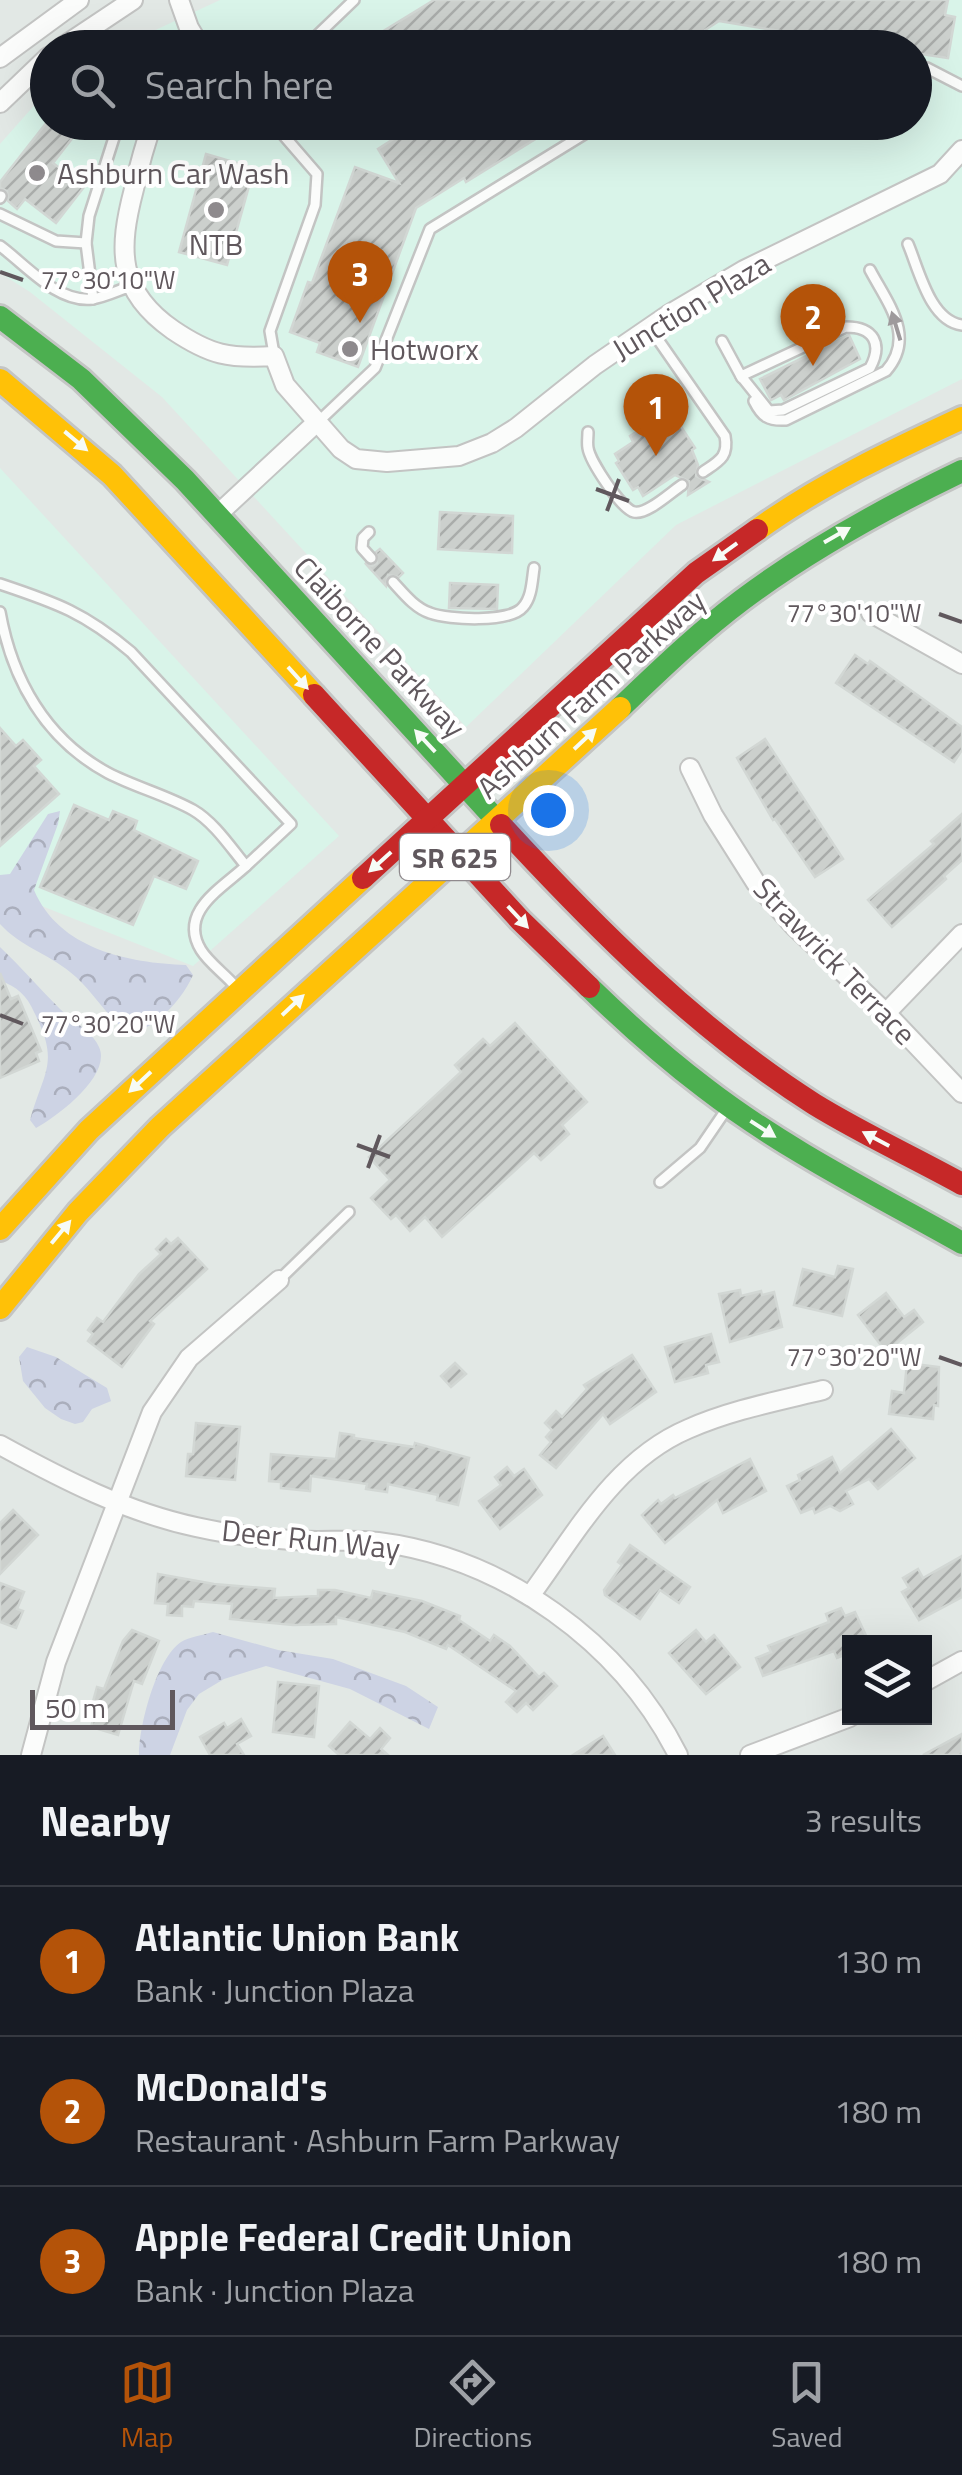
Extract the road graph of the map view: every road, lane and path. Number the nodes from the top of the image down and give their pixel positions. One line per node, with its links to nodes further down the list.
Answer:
1 (79, 0): 5 (street)
2 (133, 0): 6 (street)
3 (178, 0): 7 (street)
4 (354, 0): 8 (lane)
5 (38, 30)
6 (88, 30)
7 (190, 30)
8 (323, 30)
9 (30, 36): 10 (street)
10 (0, 58)
11 (932, 70): 13 (lane)
12 (30, 74): 14 (street)
13 (962, 86)
14 (0, 103)
15 (113, 140): 21 (lane)
16 (148, 140): 25 (street)
17 (288, 140): 31 (lane)
18 (574, 140): 35 (lane)
19 (962, 150): 29 (street, Junction Plaza)
20 (0, 214): 21 (lane)
21 (86, 244): 26 (lane)
22 (908, 244): 28 (lane)
23 (0, 246): 26 (lane)
24 (870, 270): 32 (lane, one-way to 24)
25 (132, 286): 26 (lane); 31 (street)
26 (93, 298)
27 (0, 317): 40 (main road, Claiborne Parkway)
28 (962, 326)
29 (650, 328): 35 (street, Junction Plaza); 38 (lane)
30 (722, 341): 32 (lane)
31 (274, 356): 35 (street, Junction Plaza)
32 (741, 376): 32 (lane)
33 (0, 380): 51 (main road, one-way to 51)
34 (962, 418): 50 (main road, Ashburn Farm Parkway / SR 625, one-way to 50)
35 (317, 422): 40 (street)
36 (588, 432): 39 (lane)
37 (962, 471): 52 (main road, Ashburn Farm Parkway / SR 625, one-way to 37)
38 (702, 472)
39 (682, 486)
40 (216, 515): 50 (main road, Claiborne Parkway, one-way to 40)
41 (369, 532): 42 (lane)
42 (370, 558)
43 (534, 568): 44 (lane)
44 (393, 582)
45 (0, 584): 54 (lane)
46 (0, 612): 54 (lane)
47 (871, 613): 48 (street)
48 (962, 664)
49 (690, 768): 57 (street, Strawrick Terrace)
50 (466, 785): 51 (main road, Ashburn Farm Parkway / SR 625); 52 (main road, Claiborne Parkway)
51 (427, 818): 53 (main road); 56 (main road, Ashburn Farm Parkway / SR 625, one-way to 56)
52 (496, 820): 53 (main road, Ashburn Farm Parkway / SR 625); 61 (main road, Claiborne Parkway, one-way to 52)
53 (458, 854): 59 (main road, one-way to 59); 66 (main road, Ashburn Farm Parkway / SR 625, one-way to 53)
54 (246, 866): 56 (lane)
55 (962, 934): 57 (street)
56 (239, 990): 63 (main road, Ashburn Farm Parkway / SR 625, one-way to 63)
57 (886, 1013): 58 (street, Strawrick Terrace)
58 (962, 1093)
59 (729, 1106): 60 (lane); 64 (main road, one-way to 64)
60 (660, 1182)
61 (962, 1184)
62 (348, 1212): 65 (lane)
63 (0, 1228)
64 (962, 1243)
65 (279, 1280): 69 (street)
66 (0, 1308)
67 (822, 1390): 70 (street)
68 (0, 1445): 69 (street, Deer Run Way)
69 (115, 1502): 70 (street, Deer Run Way); 74 (street)
70 (530, 1596): 75 (street, Deer Run Way)
71 (962, 1660): 72 (street)
72 (932, 1677)
73 (842, 1720): 76 (street)
74 (31, 1755)
75 (678, 1755)
76 (750, 1755)

